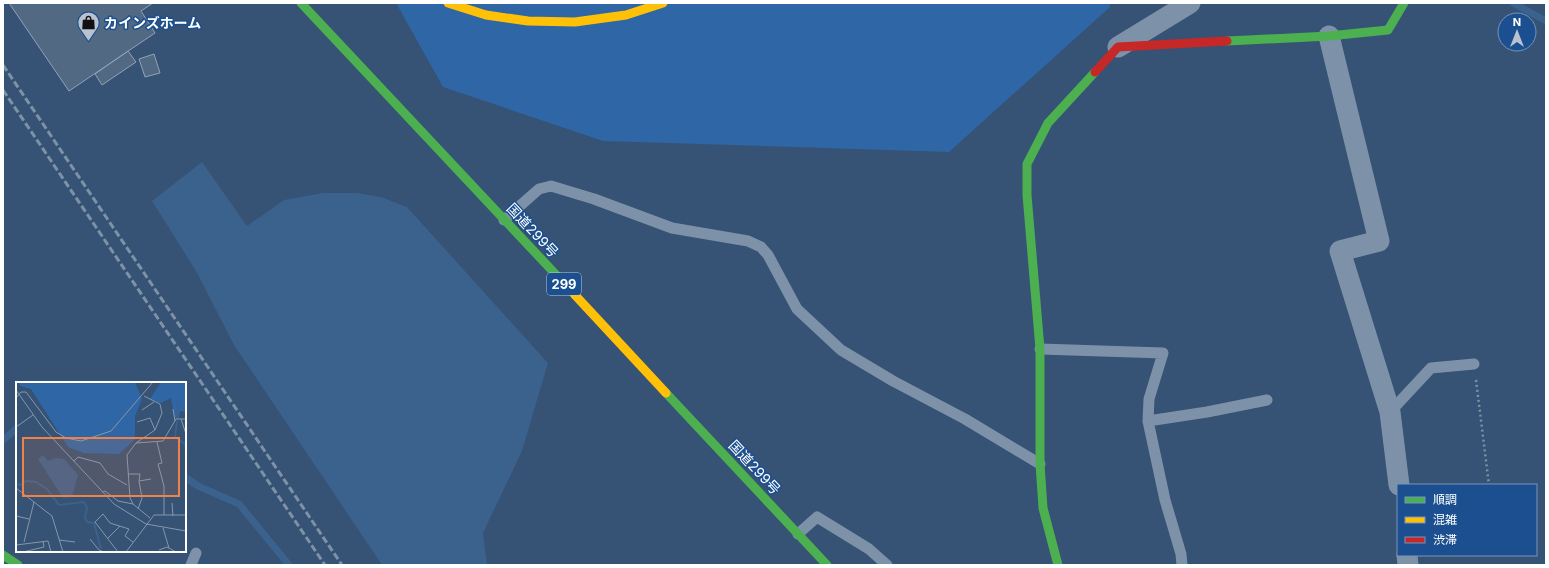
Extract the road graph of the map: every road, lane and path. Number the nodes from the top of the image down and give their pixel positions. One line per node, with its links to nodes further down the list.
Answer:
1 (301, 3): 8 (main road, 国道299号 / 299)
2 (448, 3): 3 (main road)
3 (663, 3)
4 (1190, 3): 7 (street)
5 (1404, 3): 6 (main road)
6 (1329, 36): 7 (main road); 12 (street)
7 (1118, 47): 9 (main road)
8 (504, 220): 14 (lane); 17 (main road, 国道299号 / 299)
9 (1040, 349): 13 (lane); 14 (main road)
10 (1474, 364): 12 (lane); 16 (path)
11 (1267, 400): 13 (lane)
12 (1390, 412): 15 (street)
13 (1148, 421): 23 (lane)
14 (1040, 464): 22 (main road)
15 (1399, 484)
16 (1489, 484)
17 (798, 534): 20 (main road, 国道299号 / 299); 21 (lane)
18 (196, 553): 19 (lane)
19 (191, 565)
20 (827, 565)
21 (887, 565)
22 (1058, 565)
23 (1182, 565)

